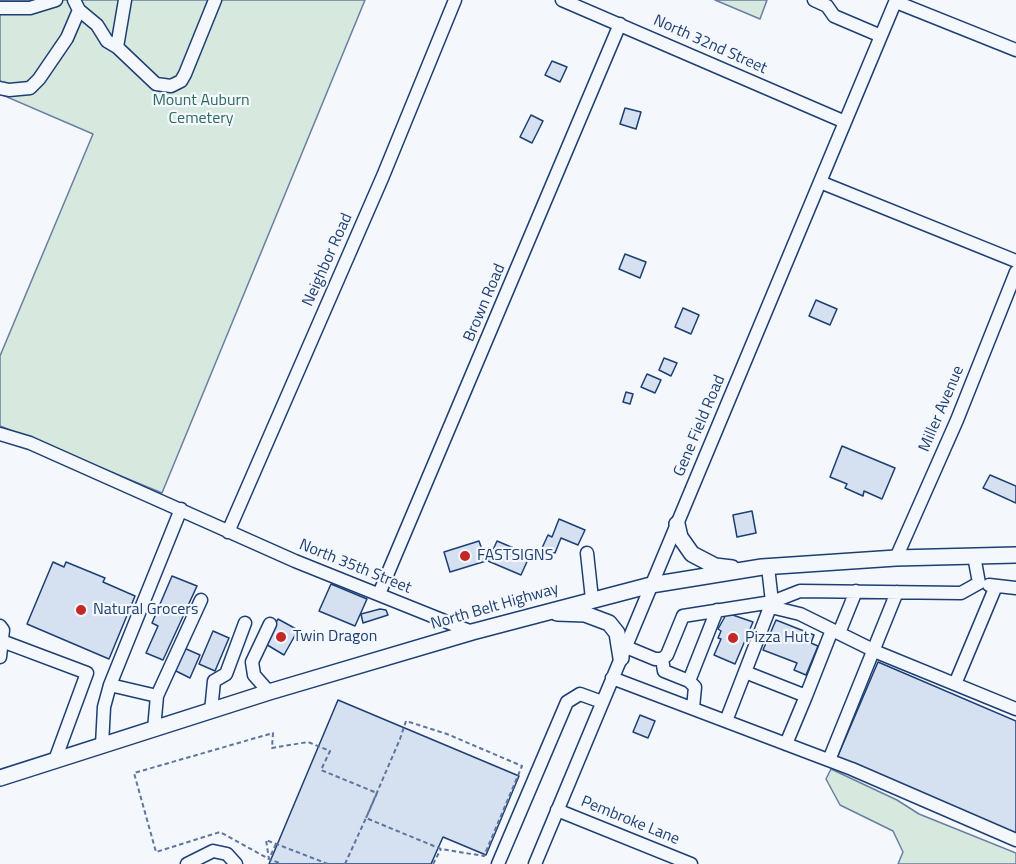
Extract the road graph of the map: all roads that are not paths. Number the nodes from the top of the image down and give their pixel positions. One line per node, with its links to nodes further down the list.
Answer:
1 (56, 0): 9 (street)
2 (125, 0): 12 (street)
3 (215, 0): 12 (street)
4 (455, 0): 22 (street, Neighbor Road)
5 (562, 0): 10 (street, North 32nd Street)
6 (814, 0): 11 (street)
7 (896, 1): 11 (street, Gene Field Road); 13 (street)
8 (77, 5): 12 (street); 14 (street)
9 (0, 9)
10 (620, 24): 15 (street, North 32nd Street); 35 (street, Brown Road)
11 (881, 36): 15 (street, Gene Field Road)
12 (117, 47)
13 (1016, 50)
14 (0, 88)
15 (845, 122): 16 (street, Gene Field Road)
16 (820, 182): 17 (street); 21 (street, Gene Field Road)
17 (1016, 261)
18 (1016, 272): 26 (street, Miller Avenue)
19 (0, 434): 20 (street, North 35th Street)
20 (181, 509): 22 (street, North 35th Street); 55 (street)
21 (677, 524): 28 (main road); 30 (street, Gene Field Road)
22 (228, 532): 35 (street, North 35th Street)
23 (587, 553): 36 (street)
24 (1016, 555): 25 (main road, North Belt Highway)
25 (974, 556): 26 (main road, North Belt Highway); 29 (street)
26 (897, 558): 27 (main road, North Belt Highway)
27 (768, 567): 28 (main road, North Belt Highway); 38 (street)
28 (744, 570): 30 (main road, North Belt Highway)
29 (979, 583): 31 (street); 34 (street)
30 (651, 585): 36 (main road, North Belt Highway); 48 (street, Gene Field Road)
31 (996, 586): 32 (street); 54 (street)
32 (1016, 588)
33 (856, 591): 34 (street); 38 (street); 45 (street)
34 (897, 592): 47 (street)
35 (379, 594): 44 (street, North 35th Street)
36 (592, 599): 40 (main road, North Belt Highway)
37 (201, 600): 57 (street)
38 (771, 604): 39 (street); 45 (street); 51 (street)
39 (717, 610): 50 (street); 53 (street)
40 (545, 611): 44 (main road, North Belt Highway); 48 (main road)
41 (245, 623): 62 (street)
42 (270, 624): 56 (street)
43 (0, 626): 46 (street)
44 (471, 632): 56 (main road, North Belt Highway)
45 (836, 632): 47 (street); 58 (street)
46 (2, 641): 49 (street); 67 (street)
47 (875, 650): 54 (street); 68 (street)
48 (623, 652): 50 (street); 52 (street, Gene Field Road)
49 (0, 657)
50 (662, 659): 53 (street)
51 (745, 672): 58 (street); 63 (street)
52 (612, 678): 59 (street, Gene Field Road); 60 (street)
53 (690, 681): 60 (street)
54 (955, 684): 61 (street)
55 (110, 685): 57 (street); 66 (street)
56 (268, 692): 62 (main road, North Belt Highway)
57 (157, 696): 64 (street)
58 (806, 696): 65 (street)
59 (602, 702): 70 (street, Gene Field Road); 74 (street)
60 (693, 708): 63 (street)
61 (1016, 709)
62 (211, 711): 64 (main road, North Belt Highway)
63 (726, 721): 65 (street)
64 (154, 729): 66 (main road, North Belt Highway)
65 (786, 744): 68 (street)
66 (102, 745): 67 (main road, North Belt Highway)
67 (55, 760): 69 (main road, North Belt Highway)
68 (829, 760): 71 (street)
69 (0, 778)
70 (557, 810): 75 (street, Gene Field Road); 76 (street, Pembroke Lane)
71 (1016, 840)
72 (187, 864): 73 (street)
73 (236, 864)
74 (498, 864)
75 (535, 864)
76 (691, 864)

